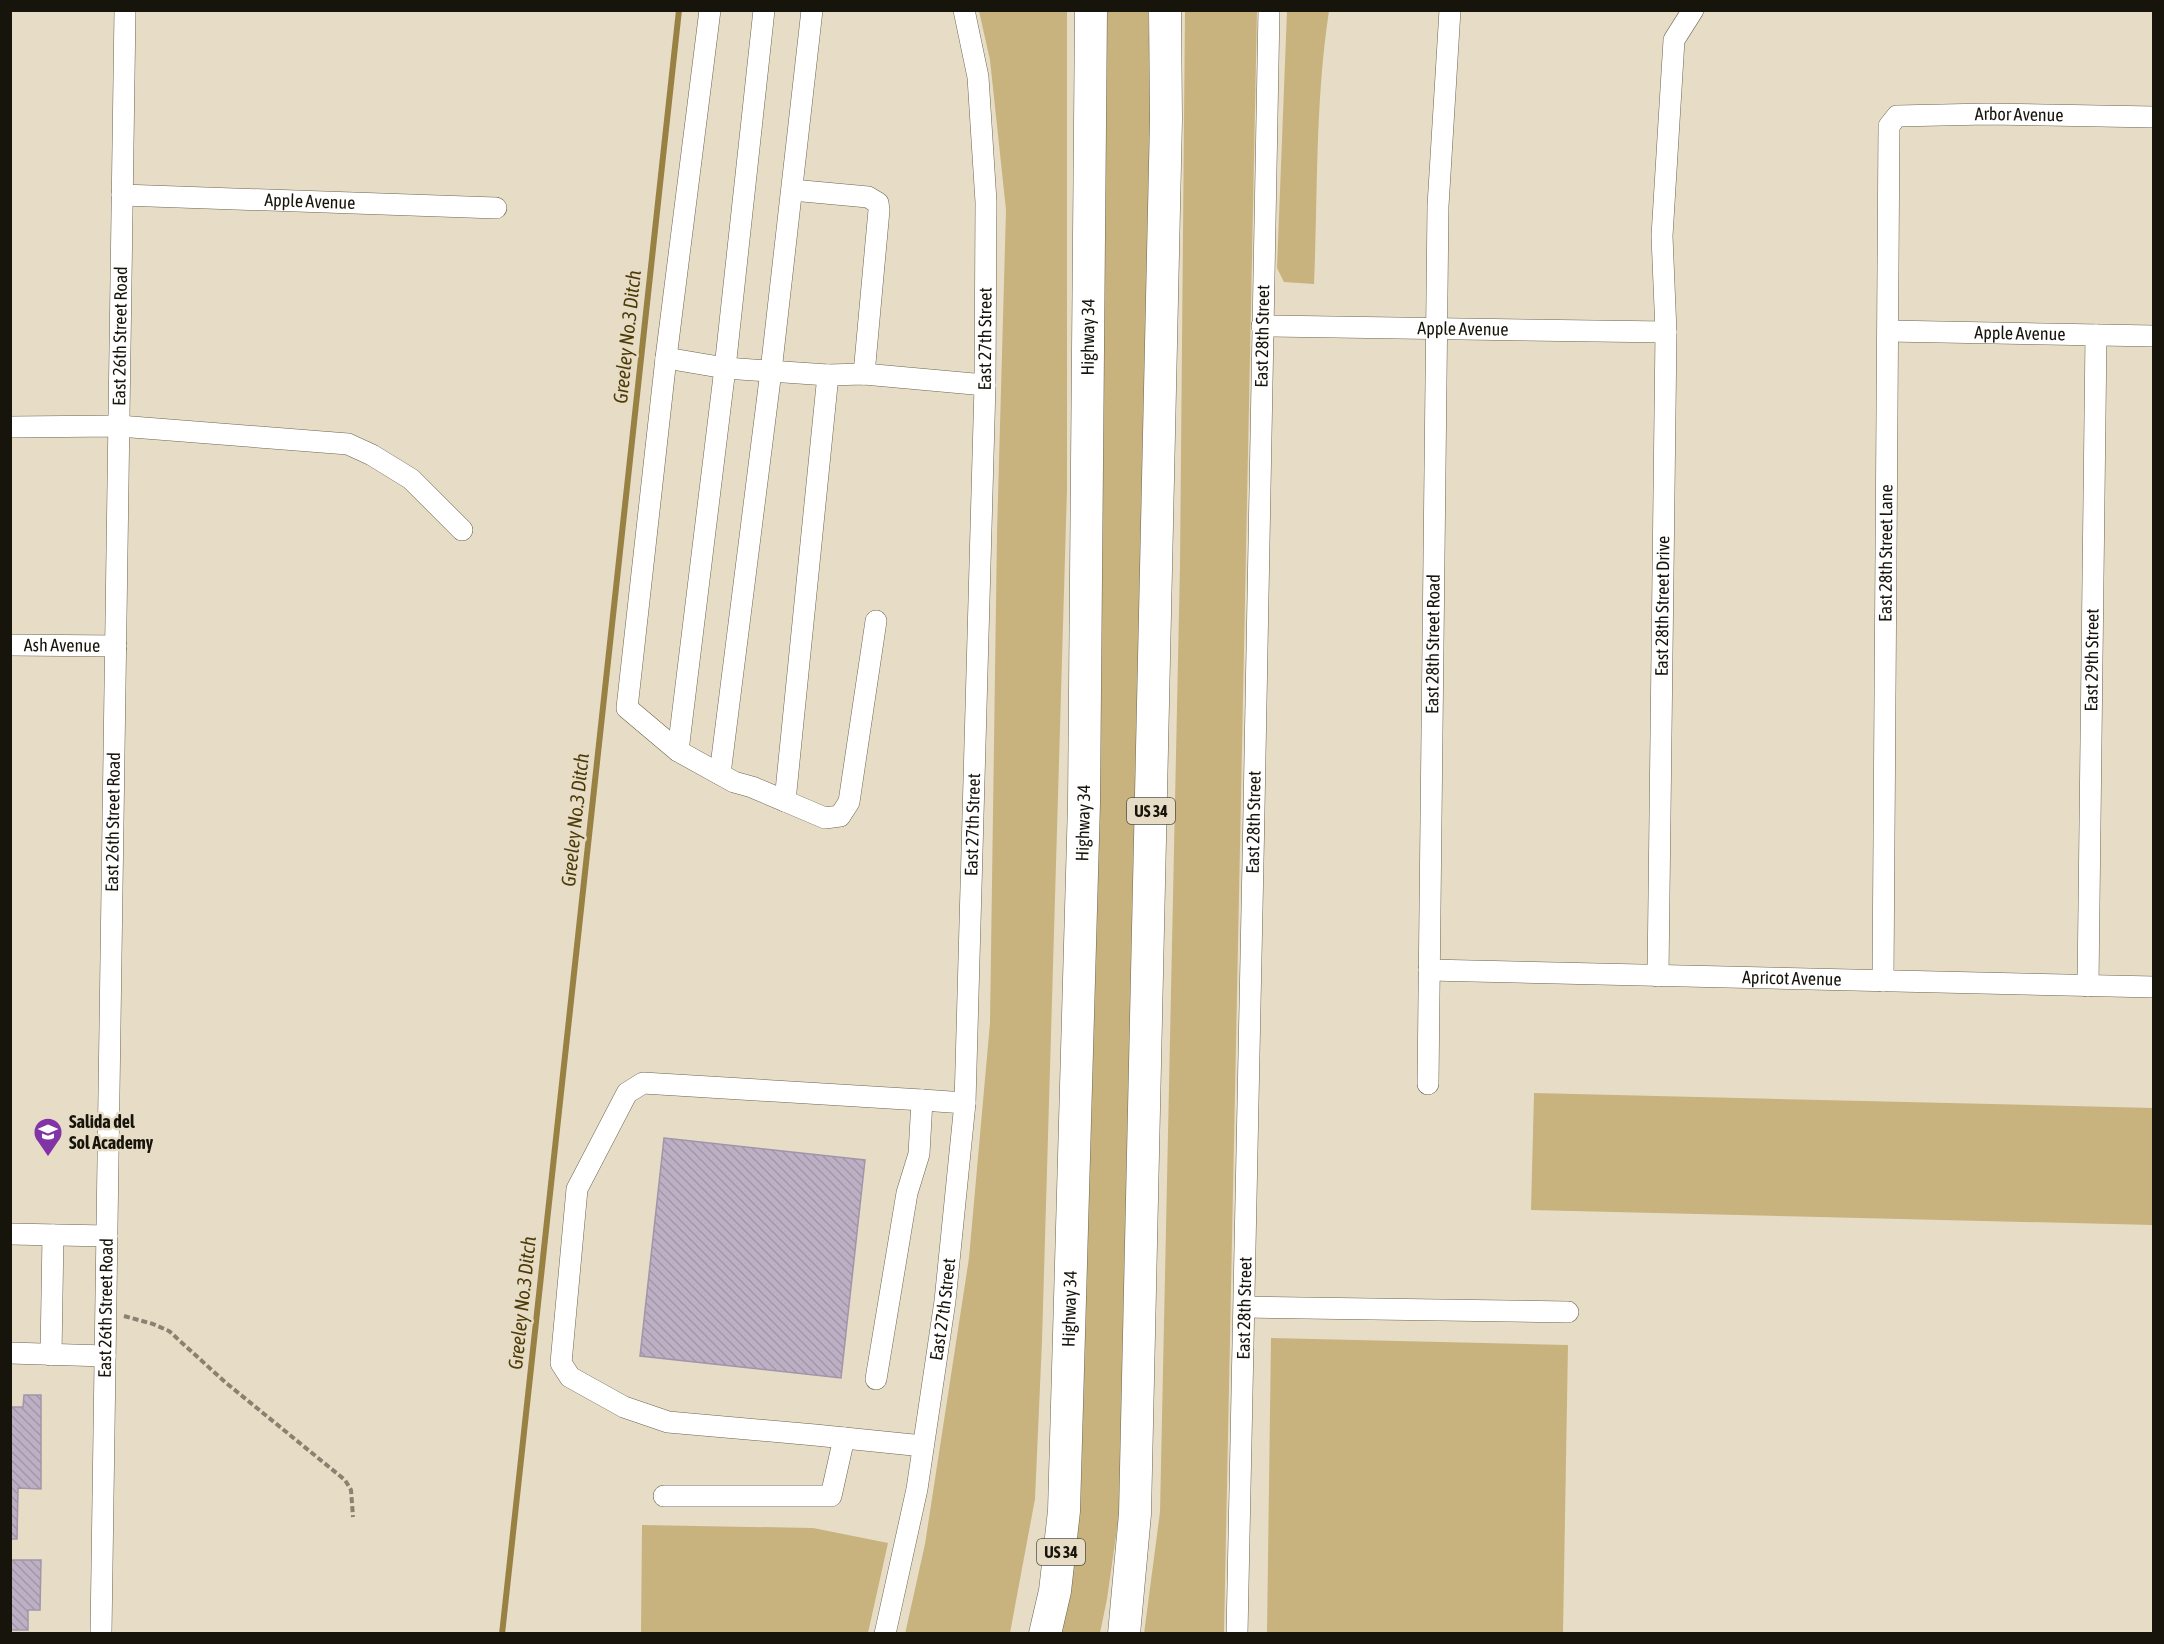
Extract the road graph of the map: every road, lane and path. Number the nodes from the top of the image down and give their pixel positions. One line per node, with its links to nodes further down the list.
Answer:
1 (125, 10): 14 (street, East 26th Street Road)
2 (710, 10): 22 (street)
3 (764, 10): 23 (street)
4 (812, 10): 13 (street)
5 (964, 10): 27 (street, East 27th Street)
6 (1091, 10): 57 (highway, Highway 34 / US 34)
7 (1165, 10): 60 (highway, US 34)
8 (1269, 10): 16 (street, East 28th Street)
9 (1450, 10): 17 (street, East 28th Street Road)
10 (1693, 10): 19 (street, East 28th Street Drive)
11 (2154, 117): 12 (street, Arbor Avenue)
12 (1890, 126): 18 (street, East 28th Street Lane)
13 (792, 190): 24 (street); 25 (street)
14 (122, 195): 15 (street, Apple Avenue); 28 (street, East 26th Street Road)
15 (496, 208)
16 (1262, 326): 17 (street, Apple Avenue); 48 (street, East 28th Street)
17 (1438, 329): 19 (street, Apple Avenue); 37 (street, East 28th Street Road)
18 (1888, 331): 20 (street, Apple Avenue); 39 (street, East 28th Street Lane)
19 (1666, 332): 38 (street, East 28th Street Drive)
20 (2096, 335): 21 (street, Apple Avenue); 40 (street, East 29th Street)
21 (2154, 336)
22 (666, 358): 23 (street); 34 (street)
23 (725, 368): 24 (street); 34 (street)
24 (771, 371): 26 (street); 35 (street)
25 (864, 374): 26 (street); 27 (street)
26 (828, 375): 36 (street)
27 (985, 385): 44 (street, East 27th Street)
28 (119, 426): 29 (street); 30 (street); 33 (street, East 26th Street Road)
29 (10, 427)
30 (462, 530)
31 (876, 621): 36 (street)
32 (10, 645): 33 (street, Ash Avenue)
33 (116, 646): 47 (street, East 26th Street Road)
34 (678, 751): 35 (street)
35 (720, 774): 36 (street)
36 (785, 801)
37 (1429, 970): 38 (street, Apricot Avenue); 42 (street, East 28th Street Road)
38 (1658, 976): 39 (street, Apricot Avenue)
39 (1883, 981): 40 (street, Apricot Avenue)
40 (2088, 986): 41 (street, Apricot Avenue)
41 (2154, 987)
42 (1428, 1084)
43 (922, 1100): 44 (street); 54 (street); 55 (street)
44 (965, 1103): 56 (street, East 27th Street)
45 (10, 1234): 46 (street)
46 (53, 1235): 47 (street); 52 (street)
47 (107, 1236): 49 (street, East 26th Street Road)
48 (1245, 1306): 50 (street); 65 (street, East 28th Street)
49 (106, 1312): 53 (street, East 26th Street Road); 59 (path)
50 (1568, 1312)
51 (10, 1353): 52 (street)
52 (51, 1355): 53 (street)
53 (105, 1356): 61 (street, East 26th Street Road)
54 (876, 1379)
55 (844, 1438): 56 (street); 58 (street)
56 (923, 1446): 62 (street, East 27th Street)
57 (1064, 1468): 63 (highway); 64 (highway, Highway 34 / US 34)
58 (664, 1496)
59 (353, 1517)
60 (1123, 1626)
61 (101, 1634)
62 (885, 1634)
63 (1030, 1634)
64 (1045, 1634)
65 (1237, 1634)

